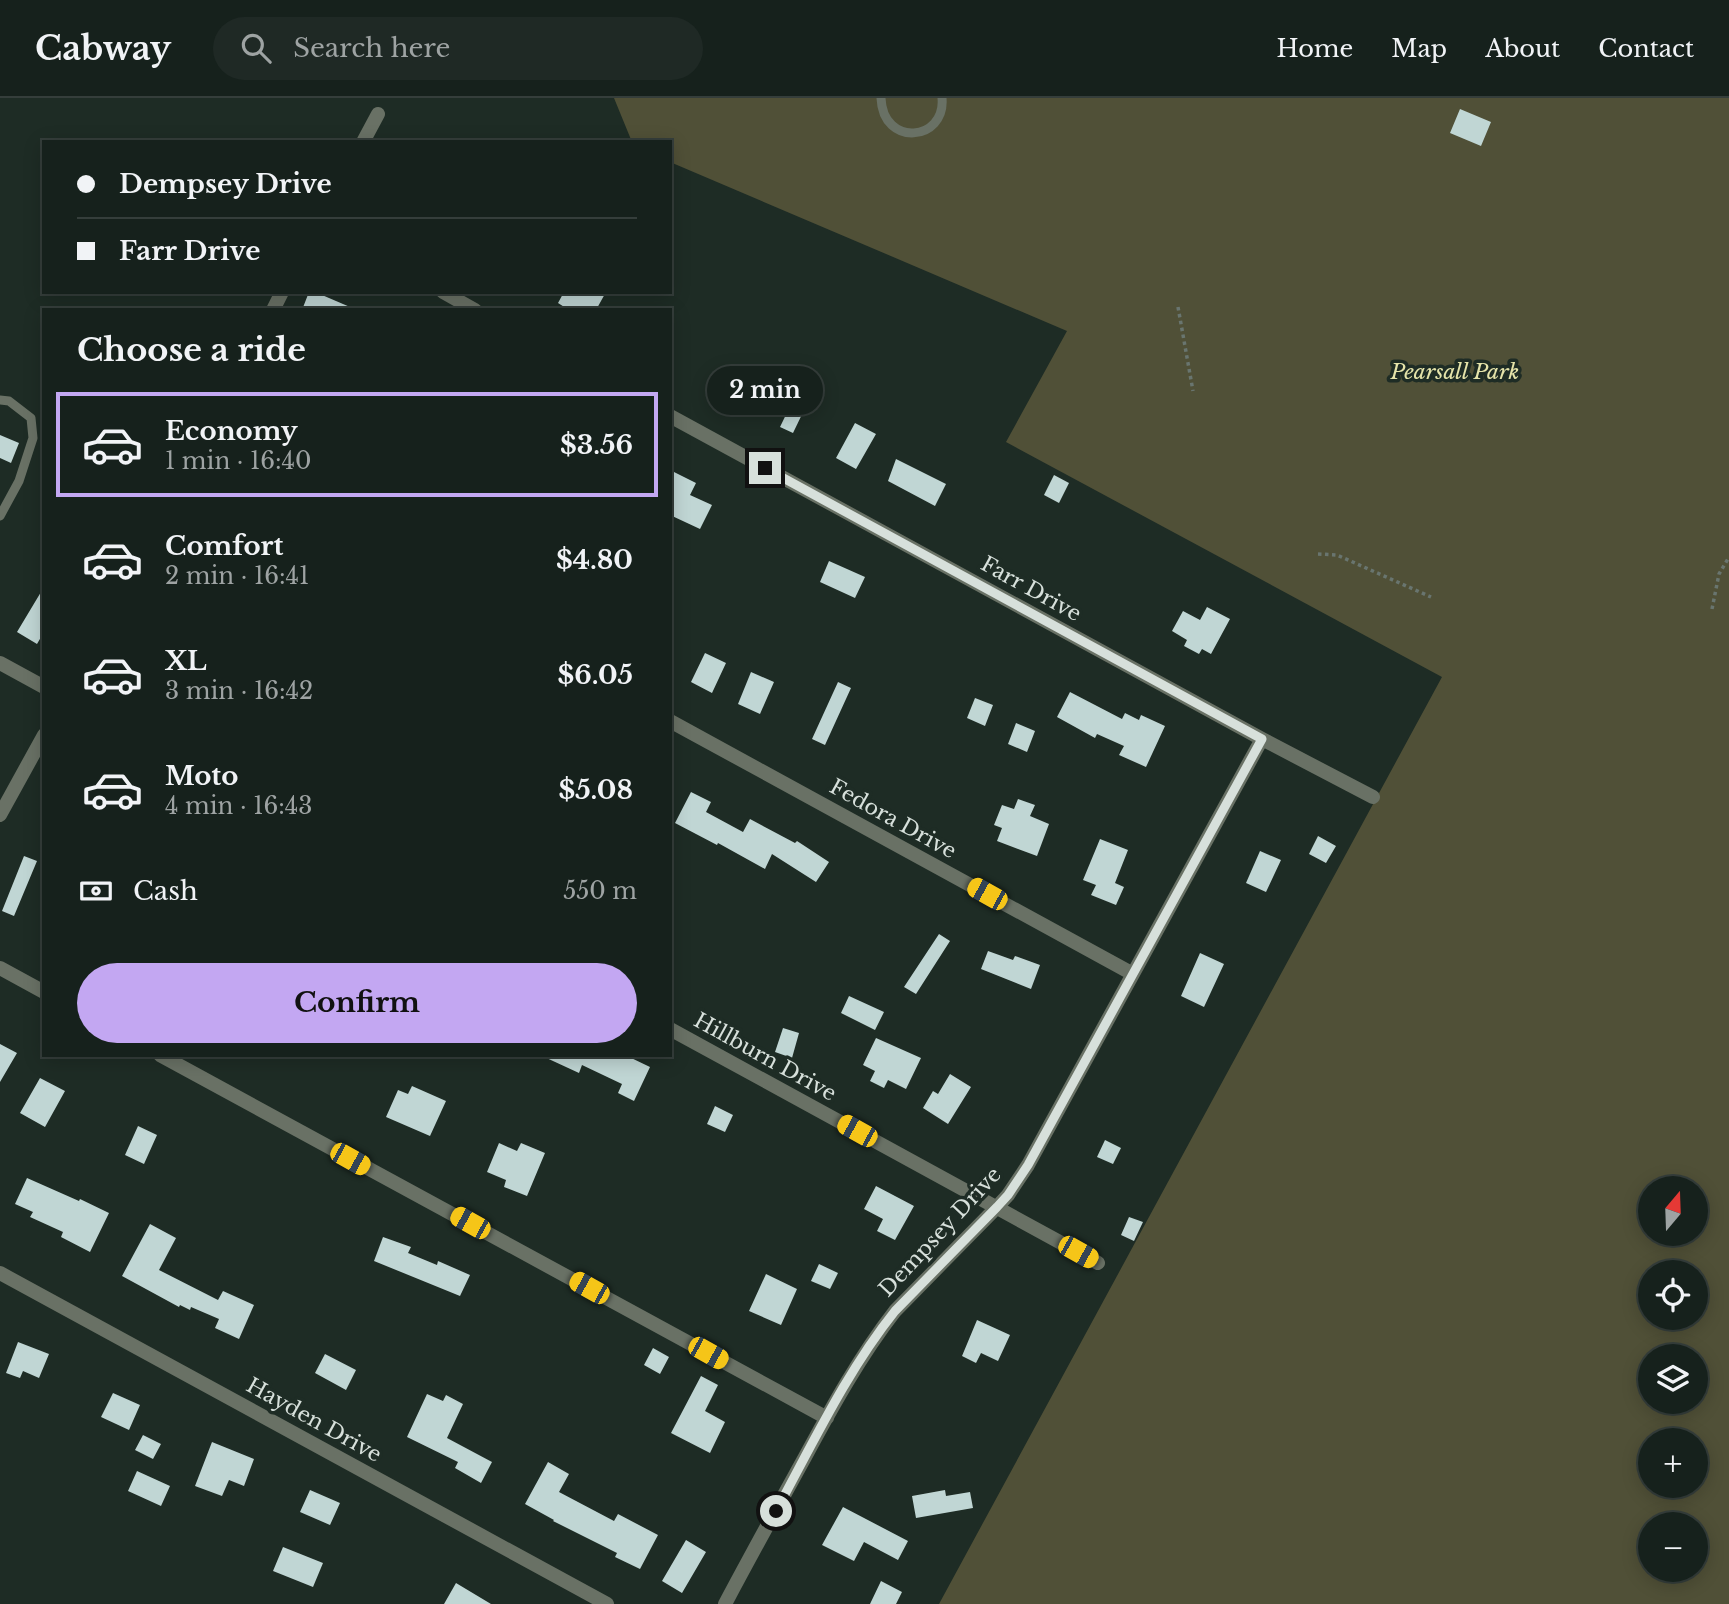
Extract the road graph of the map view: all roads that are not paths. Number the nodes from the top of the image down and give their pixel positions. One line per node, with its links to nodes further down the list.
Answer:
1 (881, 98): 2 (lane)
2 (942, 98)
3 (378, 114): 4 (street)
4 (364, 140)
5 (447, 294): 6 (street)
6 (471, 308)
7 (0, 400): 9 (lane)
8 (672, 417): 14 (street, Farr Drive)
9 (0, 516)
10 (0, 663): 11 (street)
11 (42, 686)
12 (672, 722): 18 (street, Fedora Drive)
13 (42, 739): 16 (street)
14 (1262, 739): 15 (street, Farr Drive); 18 (street, Dempsey Drive)
15 (1373, 797)
16 (0, 815)
17 (0, 968): 19 (street)
18 (1133, 974): 22 (street, Dempsey Drive)
19 (42, 991)
20 (672, 1030): 22 (street, Hillburn Drive)
21 (164, 1057): 25 (street)
22 (997, 1207): 23 (street, Hillburn Drive); 25 (street, Dempsey Drive)
23 (1098, 1263)
24 (0, 1273): 26 (street, Hayden Drive)
25 (827, 1418): 27 (street, Dempsey Drive)
26 (607, 1604)
27 (725, 1604)

